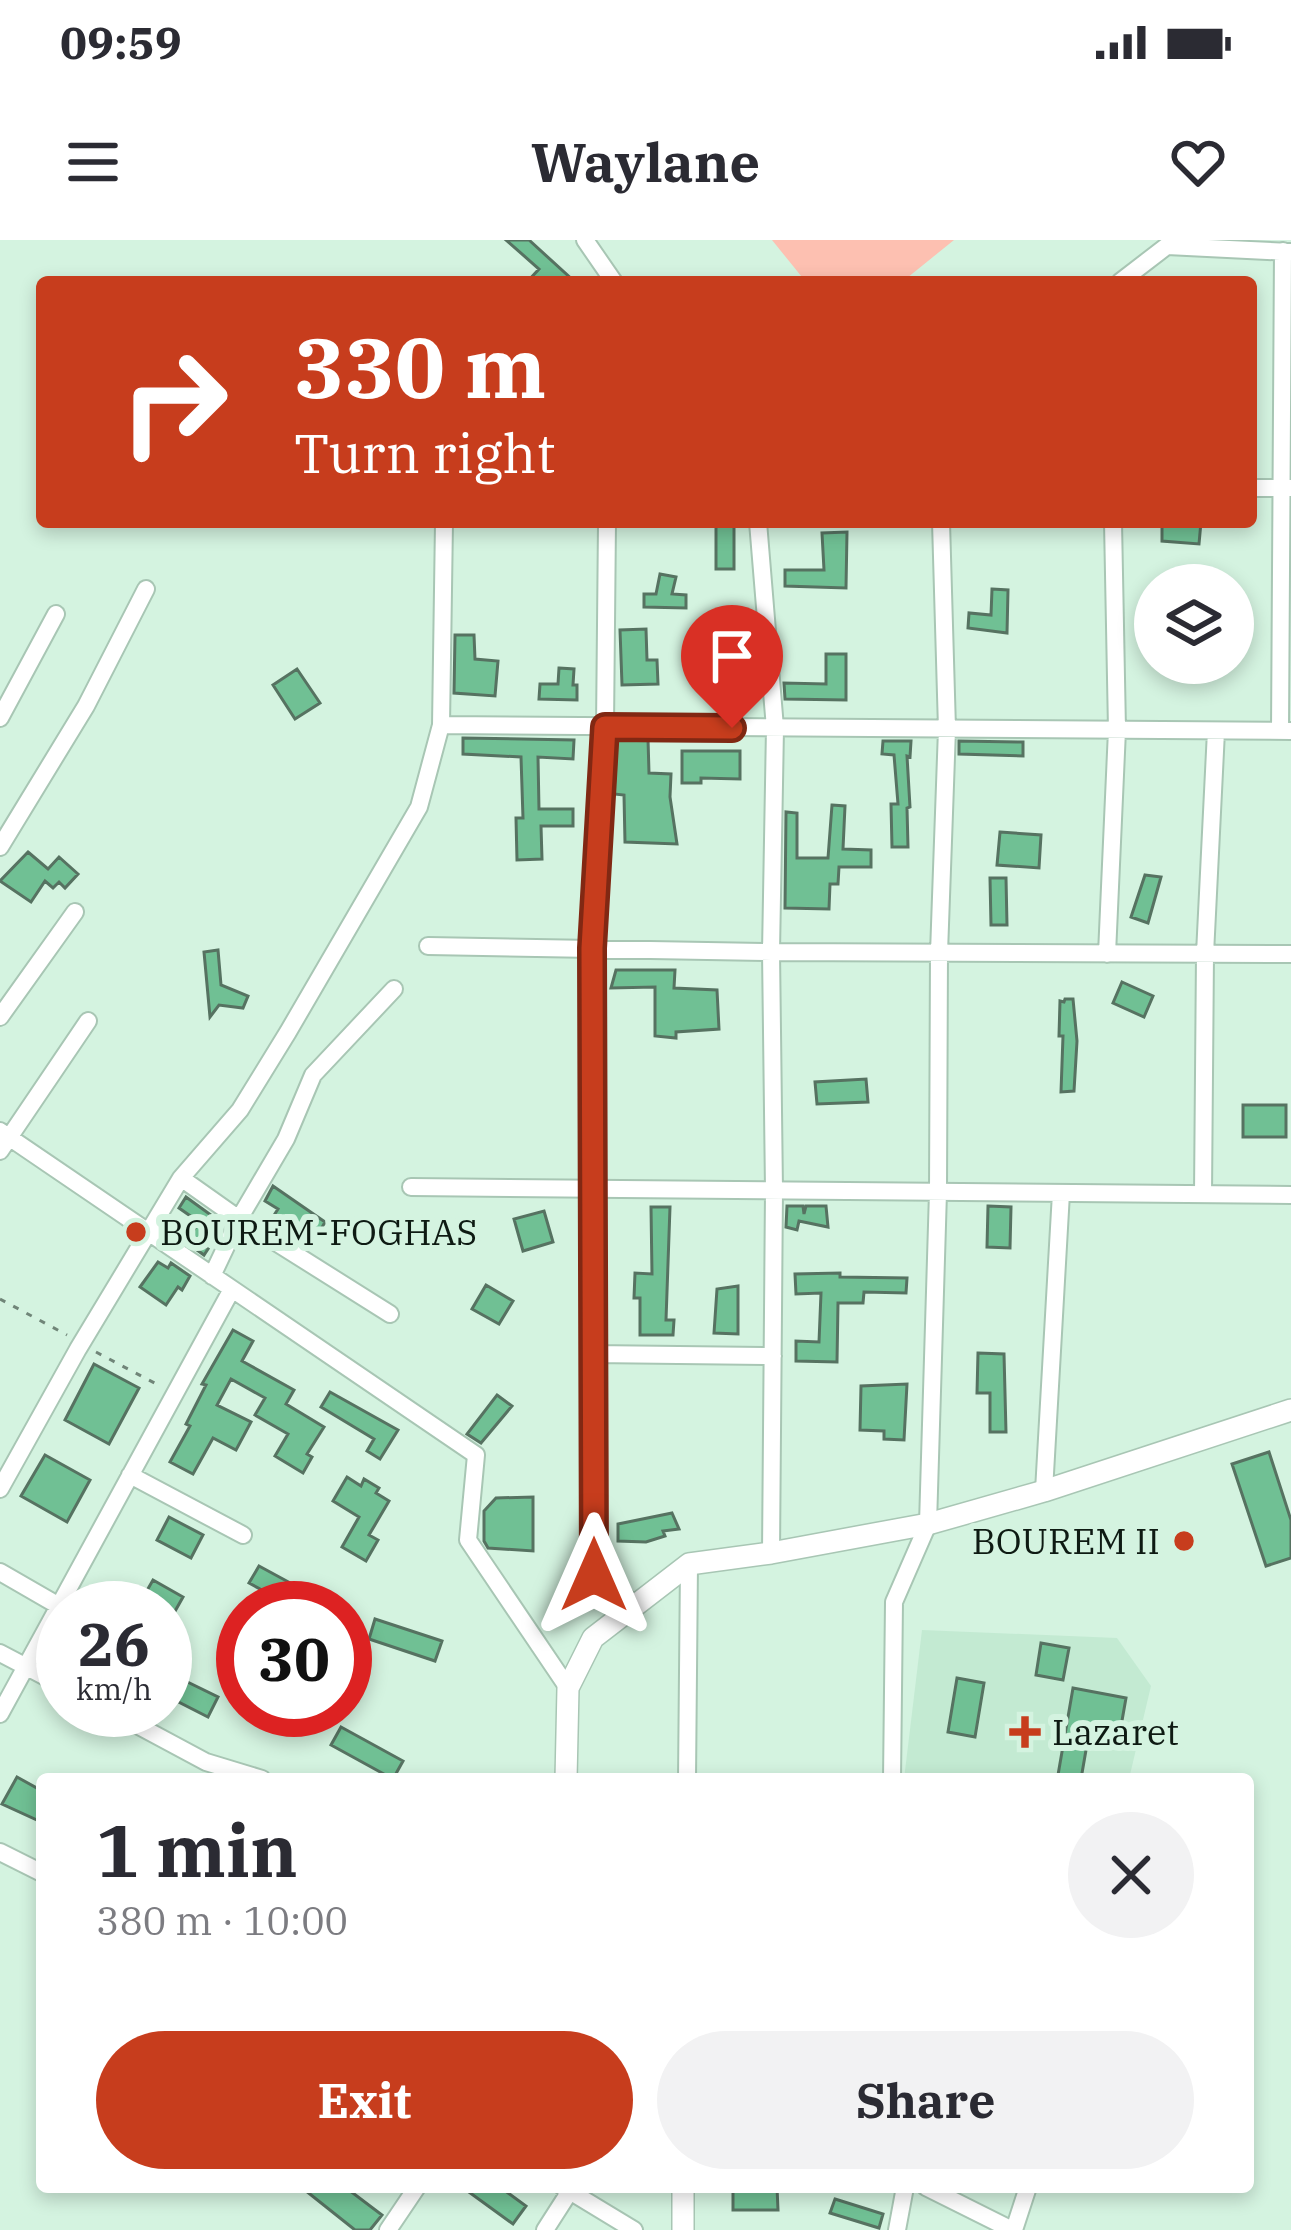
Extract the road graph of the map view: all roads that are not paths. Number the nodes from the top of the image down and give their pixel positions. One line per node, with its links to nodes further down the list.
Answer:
1 (585, 240): 4 (street)
2 (1171, 243): 3 (street); 5 (street)
3 (1287, 252): 6 (street)
4 (610, 276)
5 (1128, 276)
6 (1285, 488): 21 (street)
7 (444, 528): 15 (street)
8 (607, 528): 16 (street)
9 (758, 528): 17 (street)
10 (941, 528): 18 (street)
11 (1113, 528): 19 (street)
12 (146, 589): 22 (street)
13 (56, 614): 14 (street)
14 (0, 718)
15 (441, 725): 16 (street); 35 (street)
16 (605, 727): 17 (street); 25 (street)
17 (775, 728): 18 (street); 26 (street)
18 (946, 729): 19 (street); 27 (street)
19 (1117, 730): 20 (street); 28 (street)
20 (1216, 730): 21 (street); 29 (street)
21 (1286, 731)
22 (0, 847)
23 (75, 912): 32 (street)
24 (428, 946): 25 (street)
25 (592, 948): 26 (street); 37 (street)
26 (771, 952): 27 (street); 38 (street)
27 (938, 953): 28 (street); 39 (street)
28 (1107, 954): 29 (street)
29 (1205, 954): 30 (street); 41 (street)
30 (1291, 954)
31 (394, 989): 43 (street)
32 (0, 1017)
33 (88, 1021): 34 (street)
34 (3, 1140): 44 (street)
35 (181, 1178): 43 (street); 44 (street)
36 (411, 1187): 37 (street)
37 (594, 1189): 38 (street); 48 (street)
38 (774, 1190): 39 (street); 49 (street)
39 (938, 1192): 40 (street); 54 (street)
40 (1061, 1193): 41 (street); 53 (street)
41 (1204, 1194): 42 (street)
42 (1291, 1195)
43 (239, 1219): 45 (street); 47 (street)
44 (148, 1232): 45 (street); 52 (street)
45 (212, 1276): 46 (street)
46 (232, 1289): 51 (street); 66 (street)
47 (390, 1314)
48 (592, 1354): 49 (street); 61 (street)
49 (772, 1356): 56 (street)
50 (1291, 1410): 53 (main road)
51 (130, 1475): 55 (street); 59 (street)
52 (0, 1489)
53 (1044, 1491): 54 (main road)
54 (928, 1524): 56 (main road); 72 (street)
55 (243, 1535)
56 (771, 1553): 57 (main road)
57 (689, 1564): 61 (main road); 71 (street)
58 (0, 1572): 60 (street)
59 (73, 1581)
60 (36, 1593)
61 (636, 1605): 66 (main road)
62 (36, 1649): 64 (street)
63 (0, 1653): 64 (street)
64 (27, 1666): 65 (street); 67 (street)
65 (36, 1671)
66 (568, 1688): 70 (main road)
67 (0, 1714)
68 (159, 1737): 69 (street)
69 (242, 1773)
70 (566, 1773)
71 (687, 1773)
72 (892, 1773)
73 (0, 1852): 74 (street)
74 (36, 1870)
75 (414, 2193): 82 (street)
76 (565, 2193): 83 (street)
77 (574, 2193): 84 (street)
78 (683, 2193): 85 (main road)
79 (904, 2193): 86 (street)
80 (938, 2193): 87 (street)
81 (1026, 2193): 87 (street)
82 (388, 2230)
83 (545, 2230)
84 (634, 2230)
85 (683, 2230)
86 (897, 2230)
87 (1013, 2230)

